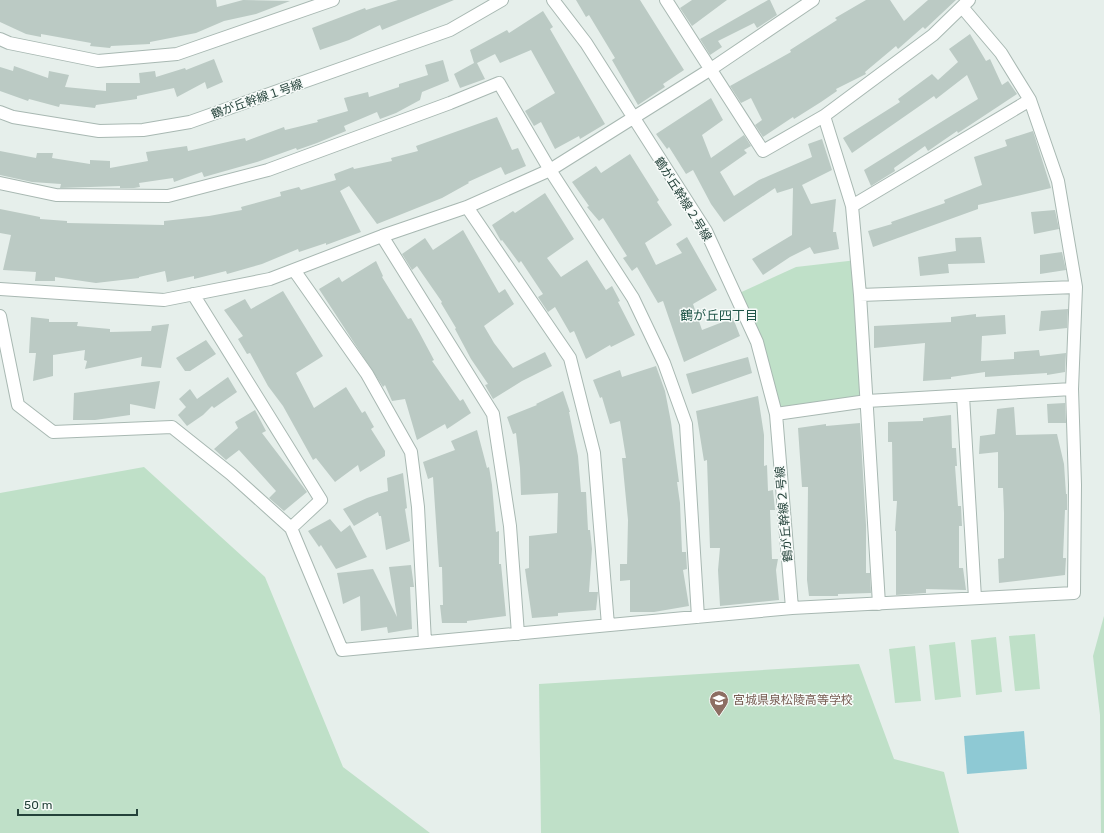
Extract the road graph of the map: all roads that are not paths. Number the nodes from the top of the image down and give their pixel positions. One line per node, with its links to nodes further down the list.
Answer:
1 (333, 0): 6 (street)
2 (502, 0): 11 (street, 鶴が丘幹線１号線)
3 (553, 0): 13 (street, 鶴が丘幹線２号線)
4 (666, 0): 9 (street)
5 (813, 0): 9 (street)
6 (314, 3): 8 (street)
7 (966, 3): 10 (street); 12 (street)
8 (0, 39)
9 (711, 69): 12 (street); 13 (street)
10 (1030, 100): 16 (street); 20 (street)
11 (0, 112)
12 (824, 116): 16 (street)
13 (633, 119): 14 (street); 28 (street, 鶴が丘幹線２号線)
14 (550, 170): 15 (street); 17 (street); 33 (street)
15 (0, 183)
16 (852, 206): 23 (street)
17 (467, 207): 18 (street); 34 (street)
18 (382, 236): 19 (street); 35 (street)
19 (294, 270): 22 (street); 36 (street)
20 (1076, 287): 23 (street); 25 (street)
21 (0, 289): 22 (street)
22 (193, 294): 29 (street)
23 (860, 295): 27 (street)
24 (0, 316): 29 (street)
25 (1072, 389): 26 (street); 30 (street)
26 (963, 396): 27 (street); 30 (street)
27 (867, 401): 28 (street); 31 (street)
28 (776, 414): 32 (street, 鶴が丘幹線２号線)
29 (291, 528): 36 (street)
30 (975, 598): 31 (street)
31 (879, 604): 32 (street)
32 (792, 608): 33 (street)
33 (698, 617): 34 (street)
34 (608, 625): 35 (street)
35 (518, 634): 36 (street)
36 (425, 642)

